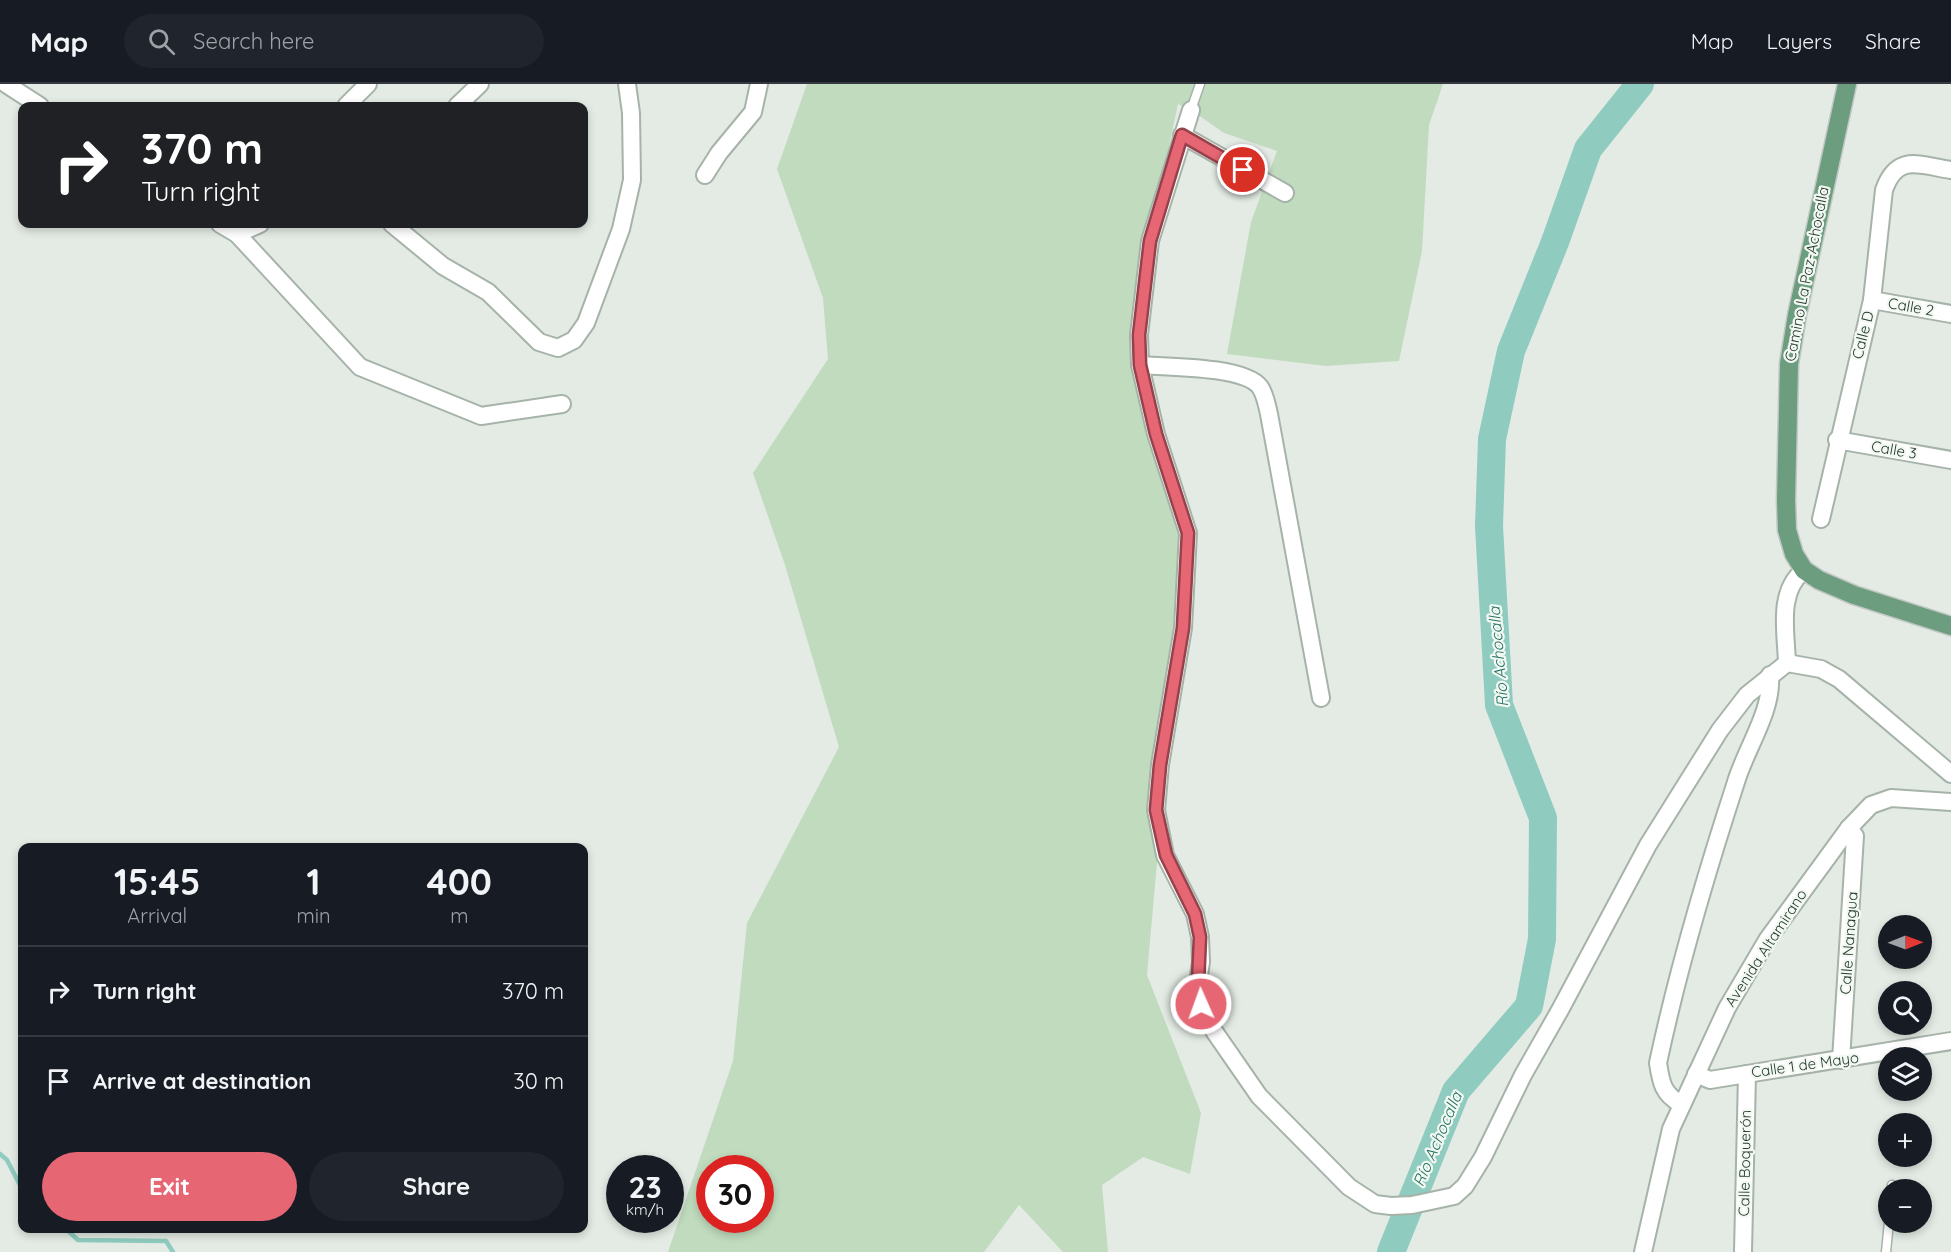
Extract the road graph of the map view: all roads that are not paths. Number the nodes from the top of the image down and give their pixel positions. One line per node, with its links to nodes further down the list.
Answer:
1 (6, 84): 8 (street)
2 (368, 84): 9 (street)
3 (480, 84): 10 (street)
4 (627, 84): 18 (street)
5 (759, 84): 14 (street)
6 (1200, 84): 11 (lane)
7 (1847, 84): 27 (main road, Camino La Paz-Achocalla)
8 (34, 102)
9 (350, 102)
10 (462, 102)
11 (1191, 110): 12 (street)
12 (1182, 135): 15 (street); 22 (street)
13 (1951, 170): 20 (street, Calle D)
14 (705, 175)
15 (1285, 193)
16 (227, 228): 19 (street)
17 (251, 228): 19 (street)
18 (397, 228)
19 (237, 234): 23 (street)
20 (1872, 300): 21 (street, Calle 2); 24 (street, Calle D)
21 (1951, 314)
22 (1140, 365): 30 (street); 31 (street)
23 (562, 404)
24 (1838, 440): 25 (street, Calle 3); 26 (street, Calle D)
25 (1951, 460)
26 (1821, 519)
27 (1804, 570): 28 (main road); 29 (street)
28 (1951, 626)
29 (1786, 663): 30 (street); 32 (street)
30 (1770, 675): 39 (street)
31 (1320, 698)
32 (1951, 774)
33 (1951, 802): 34 (street, Avenida Altamirano)
34 (1849, 828): 36 (street, Calle Nanagua); 37 (street, Avenida Altamirano)
35 (1951, 1041): 36 (street, Calle 1 de Mayo)
36 (1841, 1060): 38 (street, Calle 1 de Mayo)
37 (1695, 1074): 38 (street, Calle 1 de Mayo); 39 (street, Avenida Altamirano)
38 (1747, 1074): 42 (street, Calle Boquerón)
39 (1681, 1104): 41 (street, Avenida Altamirano)
40 (1888, 1233): 43 (lane)
41 (1643, 1252)
42 (1743, 1252)
43 (1886, 1252)

